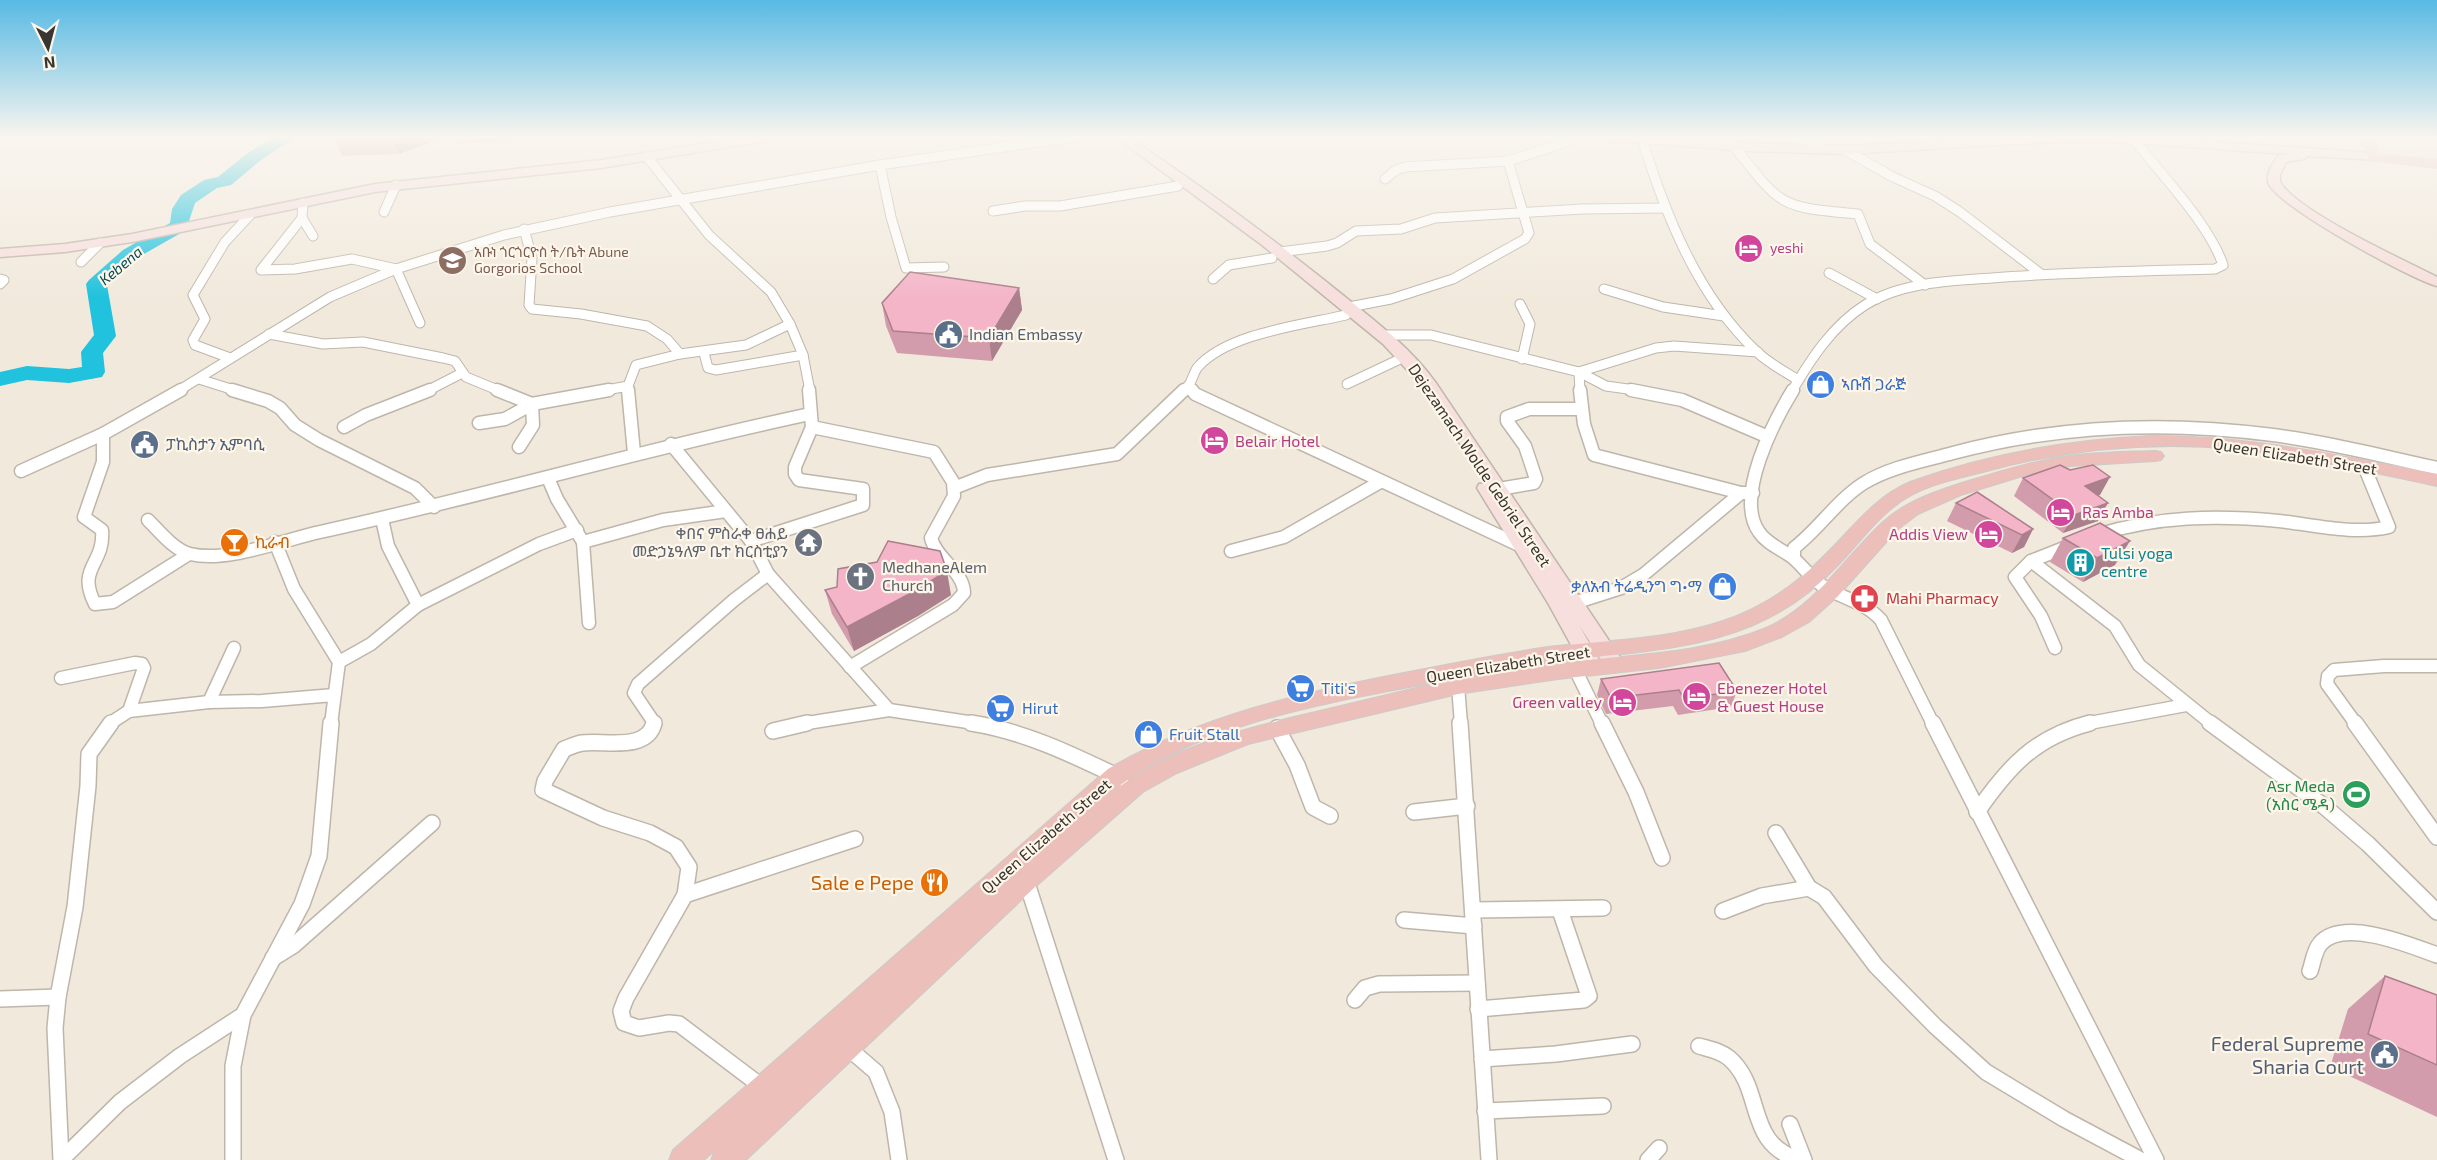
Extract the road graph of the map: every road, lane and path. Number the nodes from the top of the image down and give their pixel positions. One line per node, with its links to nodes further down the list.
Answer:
1 (336, 190): 23 (main road)
2 (368, 190): 17 (main road)
3 (394, 190): 20 (street)
4 (672, 190): 16 (street)
5 (736, 190): 16 (street)
6 (885, 190): 33 (street)
7 (1153, 190): 19 (street)
8 (1184, 190): 31 (main road, Dejezamach Wolde Gebriel Street)
9 (1198, 190): 31 (main road, Dejezamach Wolde Gebriel Street)
10 (1516, 190): 21 (street)
11 (1659, 190): 18 (street)
12 (1769, 190): 41 (street)
13 (1920, 190): 36 (street)
14 (2173, 190): 36 (street)
15 (2280, 190): 39 (main road)
16 (680, 200): 25 (street); 48 (street)
17 (303, 202): 22 (main road); 24 (street)
18 (1665, 208): 21 (street); 46 (street)
19 (993, 211)
20 (384, 212)
21 (1522, 212): 31 (street); 45 (street)
22 (250, 215): 23 (main road); 55 (street)
23 (231, 216): 26 (main road)
24 (302, 218): 27 (street); 34 (street)
25 (524, 229): 34 (street); 53 (street)
26 (132, 236): 28 (main road); 29 (main road)
27 (313, 236)
28 (100, 243): 30 (main road); 32 (street)
29 (0, 248)
30 (0, 254)
31 (1276, 255): 38 (street); 45 (main road, Dejezamach Wolde Gebriel Street)
32 (81, 262)
33 (944, 267)
34 (396, 269): 47 (street); 49 (street)
35 (1829, 273): 43 (street)
36 (2041, 274): 41 (street)
37 (0, 279): 40 (street)
38 (1214, 279)
39 (2437, 282)
40 (0, 284)
41 (1924, 285): 43 (street)
42 (1604, 290): 46 (street)
43 (1877, 299): 61 (street)
44 (1520, 304): 56 (street)
45 (1347, 311): 50 (main road, Dejezamach Wolde Gebriel Street); 57 (main road, Dejezamach Wolde Gebriel Street); 64 (street)
46 (1724, 316): 52 (street)
47 (420, 323)
48 (790, 324): 51 (street); 54 (street)
49 (269, 334): 55 (street); 59 (street)
50 (1384, 334): 56 (street); 83 (main road, Dejezamach Wolde Gebriel Street)
51 (704, 352): 53 (street); 54 (street)
52 (1758, 352): 58 (street); 61 (street)
53 (680, 354): 63 (street)
54 (803, 356): 67 (street)
55 (230, 358): 60 (street)
56 (1522, 359): 58 (street)
57 (1398, 360): 62 (street); 94 (main road, Dejezamach Wolde Gebriel Street)
58 (1579, 372): 66 (street); 72 (street)
59 (462, 373): 65 (street); 69 (street)
60 (199, 379): 71 (street); 86 (street)
61 (1798, 380): 72 (street)
62 (1347, 384)
63 (628, 386): 65 (street); 75 (street)
64 (1189, 386): 81 (street); 82 (street)
65 (532, 404): 68 (street); 74 (street)
66 (1582, 409): 83 (street); 85 (street)
67 (810, 414): 70 (street); 73 (street)
68 (479, 423)
69 (344, 427)
70 (812, 427): 82 (street); 91 (street)
71 (103, 434): 77 (street); 96 (street)
72 (1766, 436): 85 (street)
73 (671, 444): 75 (street); 87 (street)
74 (519, 447)
75 (634, 453): 79 (street)
76 (2437, 468): 97 (street)
77 (21, 471)
78 (2367, 472): 80 (main road, Queen Elizabeth Street); 84 (main road, Queen Elizabeth Street); 98 (street); 100 (main road, Queen Elizabeth Street); 101 (main road, Queen Elizabeth Street)
79 (549, 478): 86 (street); 90 (street)
80 (2437, 480)
81 (1380, 482): 94 (street); 95 (street)
82 (954, 488): 110 (street)
83 (1499, 489): 102 (main road, Dejezamach Wolde Gebriel Street)
84 (2437, 492)
85 (1747, 493): 97 (street); 102 (street)
86 (434, 507): 88 (street)
87 (726, 511): 91 (street); 93 (street)
88 (382, 519): 92 (street); 103 (street)
89 (148, 520): 96 (street)
90 (577, 530): 93 (street); 103 (street)
91 (751, 541): 99 (street)
92 (275, 542): 96 (street); 108 (street)
93 (583, 542): 104 (street)
94 (1519, 545): 107 (main road, Dejezamach Wolde Gebriel Street)
95 (1231, 550)
96 (189, 554)
97 (1794, 558): 100 (street)
98 (2031, 561): 106 (street); 115 (street)
99 (768, 574): 110 (street); 132 (street)
100 (1810, 578): 101 (street); 107 (main road, Queen Elizabeth Street)
101 (1830, 591): 107 (main road, Queen Elizabeth Street); 123 (street)
102 (1574, 603): 107 (main road, Dejezamach Wolde Gebriel Street)
103 (418, 605): 108 (street)
104 (589, 623)
105 (234, 648): 114 (street)
106 (2055, 648)
107 (1594, 660): 112 (main road, Queen Elizabeth Street); 120 (main road, Queen Elizabeth Street); 129 (street)
108 (339, 662): 113 (street)
109 (2437, 666): 127 (street)
110 (850, 667): 116 (street)
111 (61, 678): 117 (street)
112 (1458, 686): 118 (main road, Queen Elizabeth Street); 121 (street)
113 (334, 694): 114 (street); 140 (street)
114 (209, 702): 117 (street)
115 (2186, 705): 123 (street); 136 (street)
116 (889, 710): 119 (street); 120 (street)
117 (129, 711): 143 (street)
118 (1277, 728): 120 (main road, Queen Elizabeth Street); 124 (street)
119 (773, 730)
120 (1126, 781): 130 (main road, Queen Elizabeth Street); 152 (main road, Queen Elizabeth Street)
121 (1467, 806): 122 (street); 137 (street)
122 (1414, 812)
123 (1977, 812): 165 (street)
124 (1330, 816)
125 (432, 824): 140 (street)
126 (1776, 833): 131 (street)
127 (2437, 837)
128 (855, 839): 132 (street)
129 (1662, 858)
130 (1026, 880): 150 (main road, Queen Elizabeth Street); 161 (street)
131 (1809, 888): 135 (street); 164 (street)
132 (685, 896): 152 (street)
133 (1603, 908): 134 (street)
134 (1560, 910): 137 (street); 146 (street)
135 (1723, 911)
136 (2437, 912)
137 (1473, 918): 138 (street); 142 (street)
138 (1404, 920)
139 (2437, 955): 141 (street)
140 (273, 958): 147 (street)
141 (2310, 971)
142 (1477, 983): 145 (street); 146 (street)
143 (58, 997): 144 (street); 156 (street)
144 (0, 999)
145 (1355, 1000)
146 (1478, 1009): 151 (street)
147 (243, 1015): 156 (street); 157 (street)
148 (1632, 1044): 151 (street)
149 (1699, 1046): 163 (street)
150 (847, 1047): 159 (main road, Queen Elizabeth Street); 160 (street)
151 (1482, 1059): 154 (street)
152 (765, 1089): 158 (main road, Queen Elizabeth Street)
153 (1602, 1106): 154 (street)
154 (1485, 1111): 162 (street)
155 (1790, 1124): 163 (street)
156 (62, 1160)
157 (233, 1160)
158 (683, 1160)
159 (725, 1160)
160 (899, 1160)
161 (1116, 1160)
162 (1489, 1160)
163 (1802, 1160)
164 (2140, 1160)
165 (2156, 1160)

